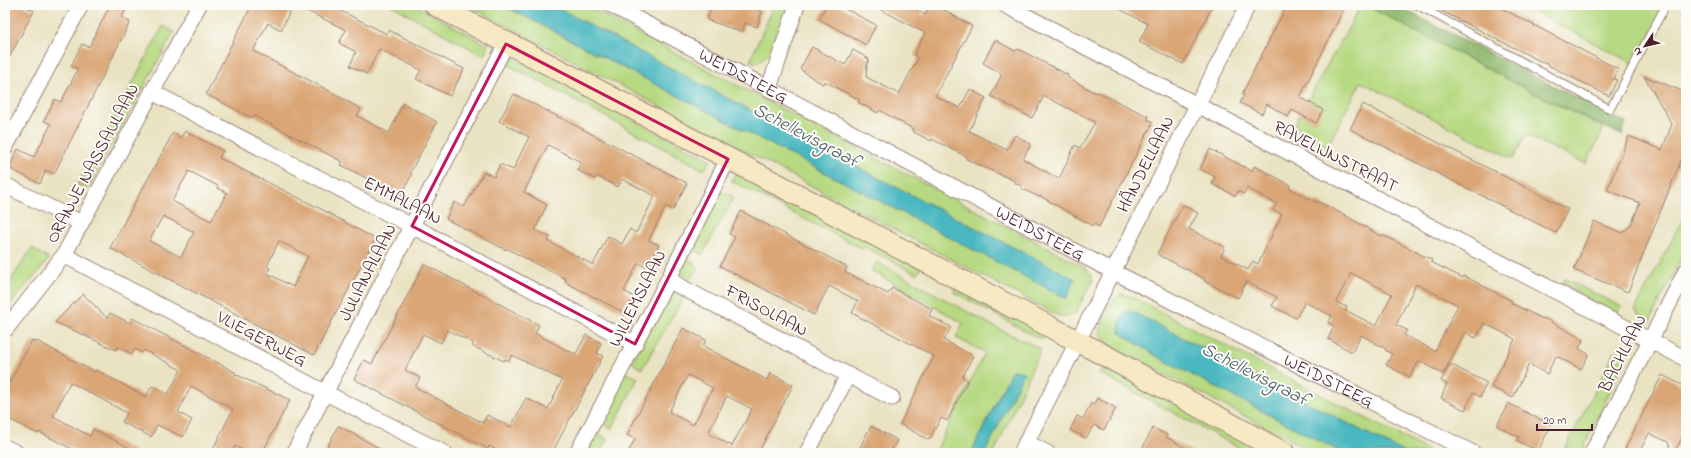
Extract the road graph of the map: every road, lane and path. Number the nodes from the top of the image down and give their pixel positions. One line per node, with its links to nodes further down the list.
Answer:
1 (81, 5): 14 (street)
2 (199, 5): 12 (street, ORANJE NASSAULAAN)
3 (435, 5): 10 (street)
4 (611, 5): 11 (street, WEIDSTEEG)
5 (797, 5): 11 (street)
6 (1005, 5): 13 (street, RAVELIJNSTRAAT)
7 (1248, 5): 13 (street, HÄNDELLAAN)
8 (1417, 5): 9 (lane)
9 (1666, 5)
10 (506, 44): 15 (street); 18 (street, JULIANALAAN)
11 (769, 88): 20 (street, WEIDSTEEG)
12 (152, 92): 17 (street, ORANJE NASSAULAAN); 18 (street, EMMALAAN)
13 (1197, 105): 20 (street, HÄNDELLAAN); 24 (street, RAVELIJNSTRAAT)
14 (5, 148)
15 (728, 160): 22 (street, WILLEMSLAAN); 25 (street)
16 (5, 185): 17 (street)
17 (81, 224): 19 (street, ORANJE NASSAULAAN)
18 (412, 226): 26 (street, EMMALAAN); 29 (street, JULIANALAAN)
19 (64, 256): 23 (street, ORANJE NASSAULAAN); 29 (street, VLIEGERWEG)
20 (1112, 271): 25 (street, HÄNDELLAAN); 40 (street, WEIDSTEEG)
21 (1686, 271): 24 (street, BACHLAAN)
22 (668, 280): 26 (street, WILLEMSLAAN); 28 (street, FRISOLAAN)
23 (5, 330)
24 (1650, 340): 27 (street, RAVELIJNSTRAAT); 41 (street, BACHLAAN)
25 (1077, 341): 32 (street, HÄNDELLAAN); 39 (street)
26 (635, 344): 36 (street, WILLEMSLAAN)
27 (1686, 359)
28 (848, 375): 30 (street, FRISOLAAN); 37 (street)
29 (326, 393): 34 (street, JULIANALAAN); 35 (street, VLIEGERWEG)
30 (892, 398)
31 (5, 447): 33 (street)
32 (1023, 447): 38 (street)
33 (17, 453)
34 (294, 453)
35 (444, 453)
36 (577, 453)
37 (807, 453)
38 (1047, 453)
39 (1284, 453)
40 (1473, 453)
41 (1592, 453)

